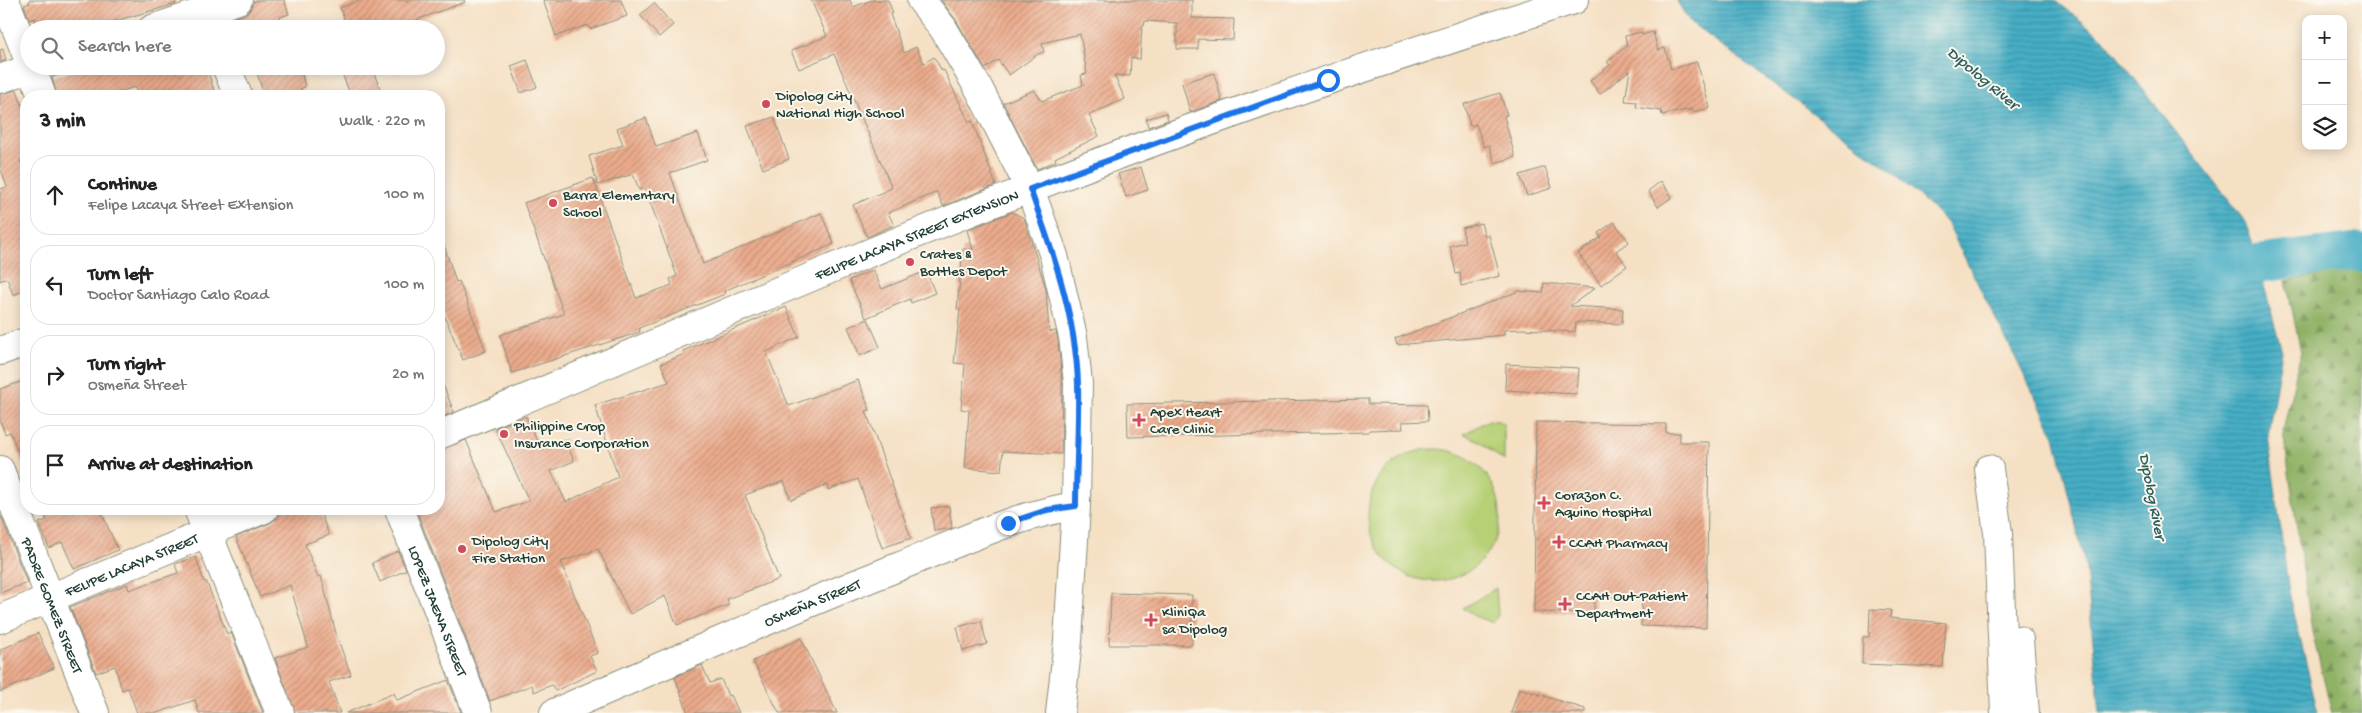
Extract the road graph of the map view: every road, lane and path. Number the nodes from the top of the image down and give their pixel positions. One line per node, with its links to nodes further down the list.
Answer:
1 (6, 0): 7 (street)
2 (238, 0): 5 (street)
3 (921, 0): 14 (street)
4 (1574, 0): 14 (street, FELIPE LACAYA STREET EXTENSION)
5 (205, 13): 6 (street)
6 (182, 20)
7 (20, 36)
8 (20, 71): 11 (street)
9 (35, 75): 12 (street)
10 (230, 75): 13 (street)
11 (0, 79)
12 (40, 90)
13 (236, 90)
14 (1030, 189): 17 (street, FELIPE LACAYA STREET EXTENSION); 19 (street)
15 (20, 344): 16 (street)
16 (0, 351)
17 (445, 432)
18 (0, 470): 23 (street, PADRE GOMEZ STREET)
19 (1076, 506): 28 (street, OSMEÑA STREET); 29 (street)
20 (234, 515): 22 (street, FELIPE LACAYA STREET)
21 (401, 515): 27 (street, LOPEZ JAENA STREET)
22 (203, 521): 23 (street, FELIPE LACAYA STREET); 26 (street)
23 (50, 598): 24 (street, FELIPE LACAYA STREET); 25 (street, PADRE GOMEZ STREET)
24 (0, 619)
25 (95, 713)
26 (280, 713)
27 (478, 713)
28 (554, 713)
29 (1060, 713)
30 (2005, 713): 31 (street)
31 (2025, 713)

